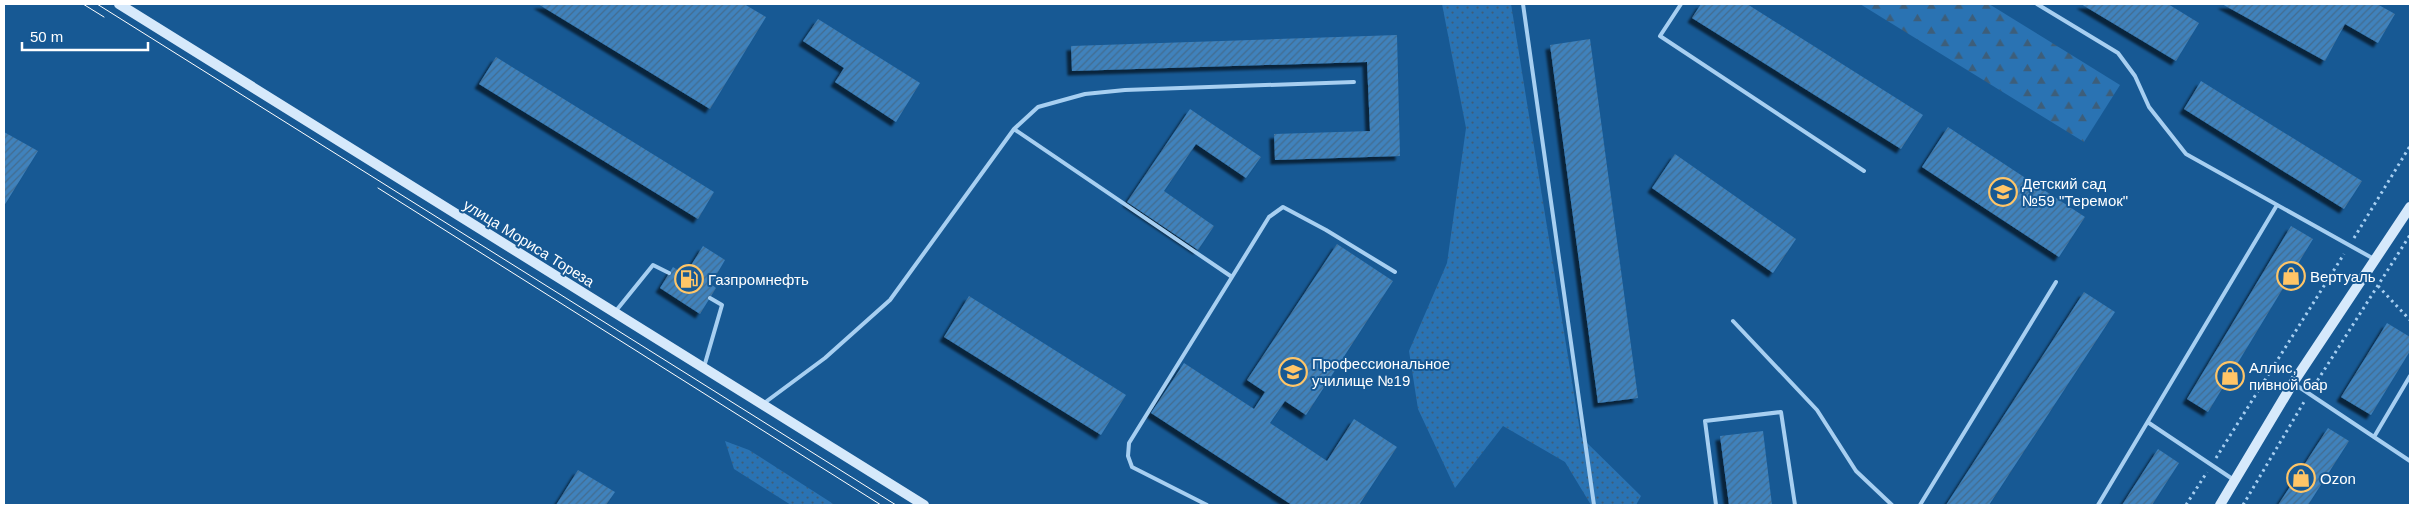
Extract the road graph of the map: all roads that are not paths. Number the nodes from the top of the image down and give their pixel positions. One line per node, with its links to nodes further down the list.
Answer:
1 (119, 4): 16 (street, улица Мориса Тореза)
2 (1522, 4): 28 (lane)
3 (1681, 4): 7 (lane)
4 (2037, 4): 8 (lane)
5 (1354, 82): 6 (lane)
6 (1014, 129): 13 (lane); 21 (lane)
7 (1864, 171)
8 (2277, 205): 10 (lane); 22 (lane)
9 (2410, 207): 10 (street)
10 (2376, 260): 20 (street)
11 (1395, 272): 13 (lane)
12 (669, 274): 16 (lane)
13 (1232, 277): 27 (lane)
14 (2056, 282): 32 (lane)
15 (710, 298): 18 (lane)
16 (614, 313): 18 (street, улица Мориса Тореза)
17 (1732, 320): 31 (lane)
18 (704, 367): 21 (street, улица Мориса Тореза)
19 (2410, 376): 23 (lane)
20 (2294, 382): 23 (lane); 25 (street)
21 (762, 405): 26 (street, улица Мориса Тореза)
22 (2148, 423): 25 (lane); 33 (lane)
23 (2374, 437): 24 (lane)
24 (2410, 461)
25 (2236, 481): 34 (street)
26 (924, 505)
27 (1207, 505)
28 (1594, 505)
29 (1716, 505): 30 (lane)
30 (1795, 505)
31 (1892, 505)
32 (1920, 505)
33 (2098, 505)
34 (2220, 505)

